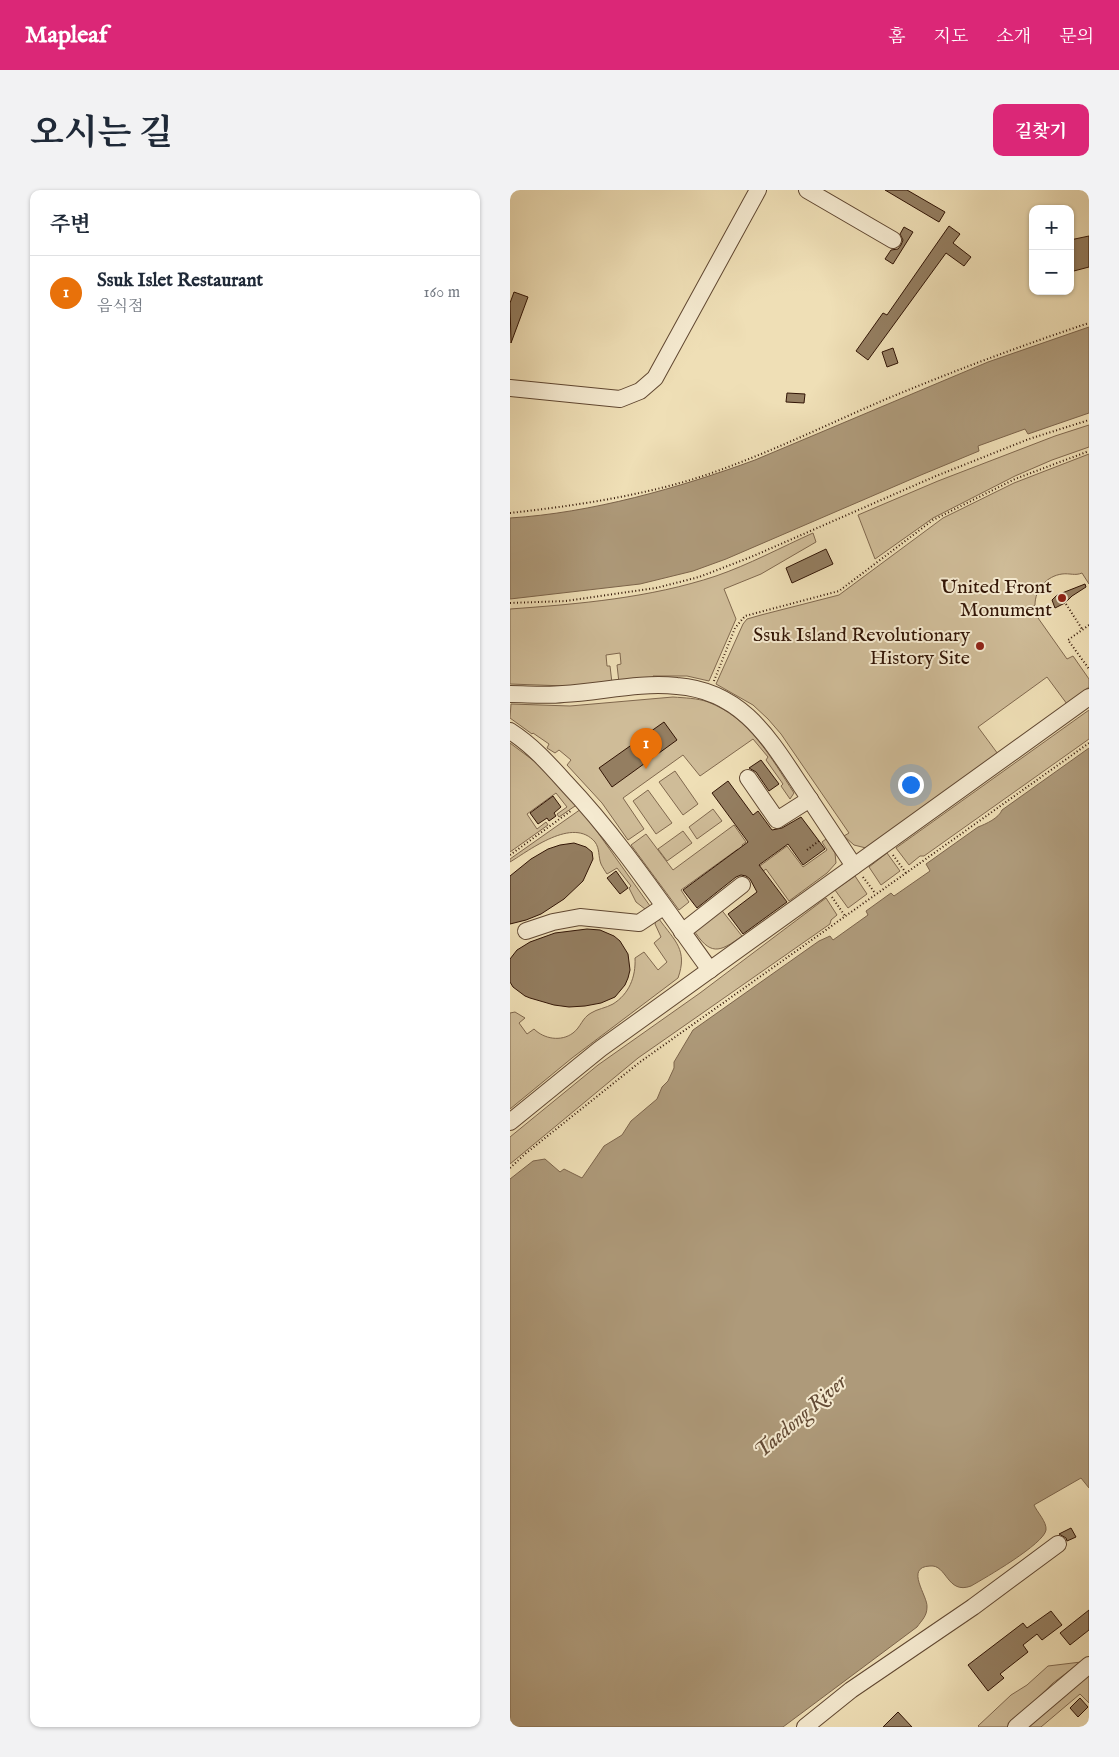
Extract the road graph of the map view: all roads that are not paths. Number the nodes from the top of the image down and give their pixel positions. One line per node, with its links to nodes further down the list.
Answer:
1 (758, 190): 4 (street)
2 (807, 190): 3 (street)
3 (893, 240)
4 (510, 388)
5 (510, 694): 9 (street)
6 (1089, 697): 10 (street)
7 (510, 732): 12 (street)
8 (748, 778): 9 (street)
9 (810, 799): 10 (street)
10 (857, 870): 15 (street)
11 (742, 884): 14 (street)
12 (663, 907): 13 (street); 14 (street)
13 (526, 931)
14 (682, 932): 15 (street)
15 (710, 970): 16 (street)
16 (510, 1122)
17 (1058, 1544): 19 (street)
18 (1089, 1665): 20 (street)
19 (805, 1727)
20 (1016, 1727)

